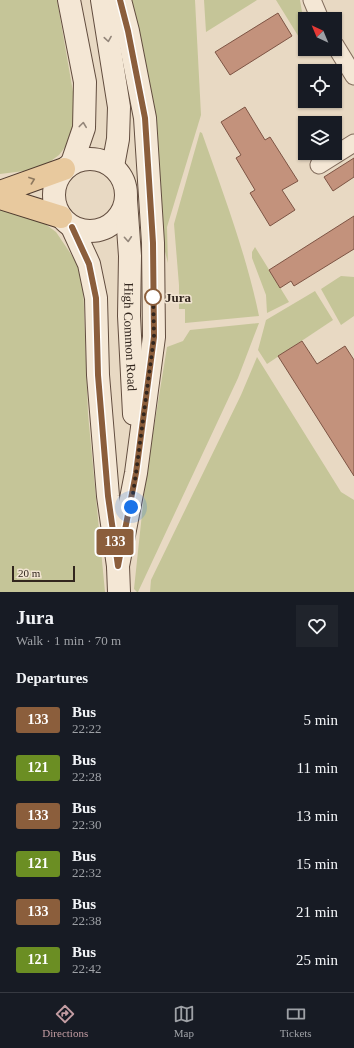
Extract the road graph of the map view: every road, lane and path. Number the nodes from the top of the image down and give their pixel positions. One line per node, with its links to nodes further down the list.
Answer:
1 (69, 0): 10 (street, one-way to 1)
2 (102, 0): 11 (street, one-way to 11)
3 (121, 0): 16 (street, High Common Road)
4 (312, 0): 5 (street)
5 (317, 12)
6 (342, 56): 7 (street)
7 (354, 76)
8 (354, 143): 9 (street)
9 (319, 165)
10 (68, 166): 11 (street); 12 (main road, one-way to 10); 15 (street)
11 (113, 166): 14 (street)
12 (0, 192)
13 (0, 198): 15 (main road)
14 (126, 200): 15 (street); 16 (street, High Common Road, one-way to 16)
15 (66, 222): 17 (street, High Common Road)
16 (136, 473): 17 (street, High Common Road)
17 (118, 566): 18 (street, High Common Road)
18 (119, 592)

